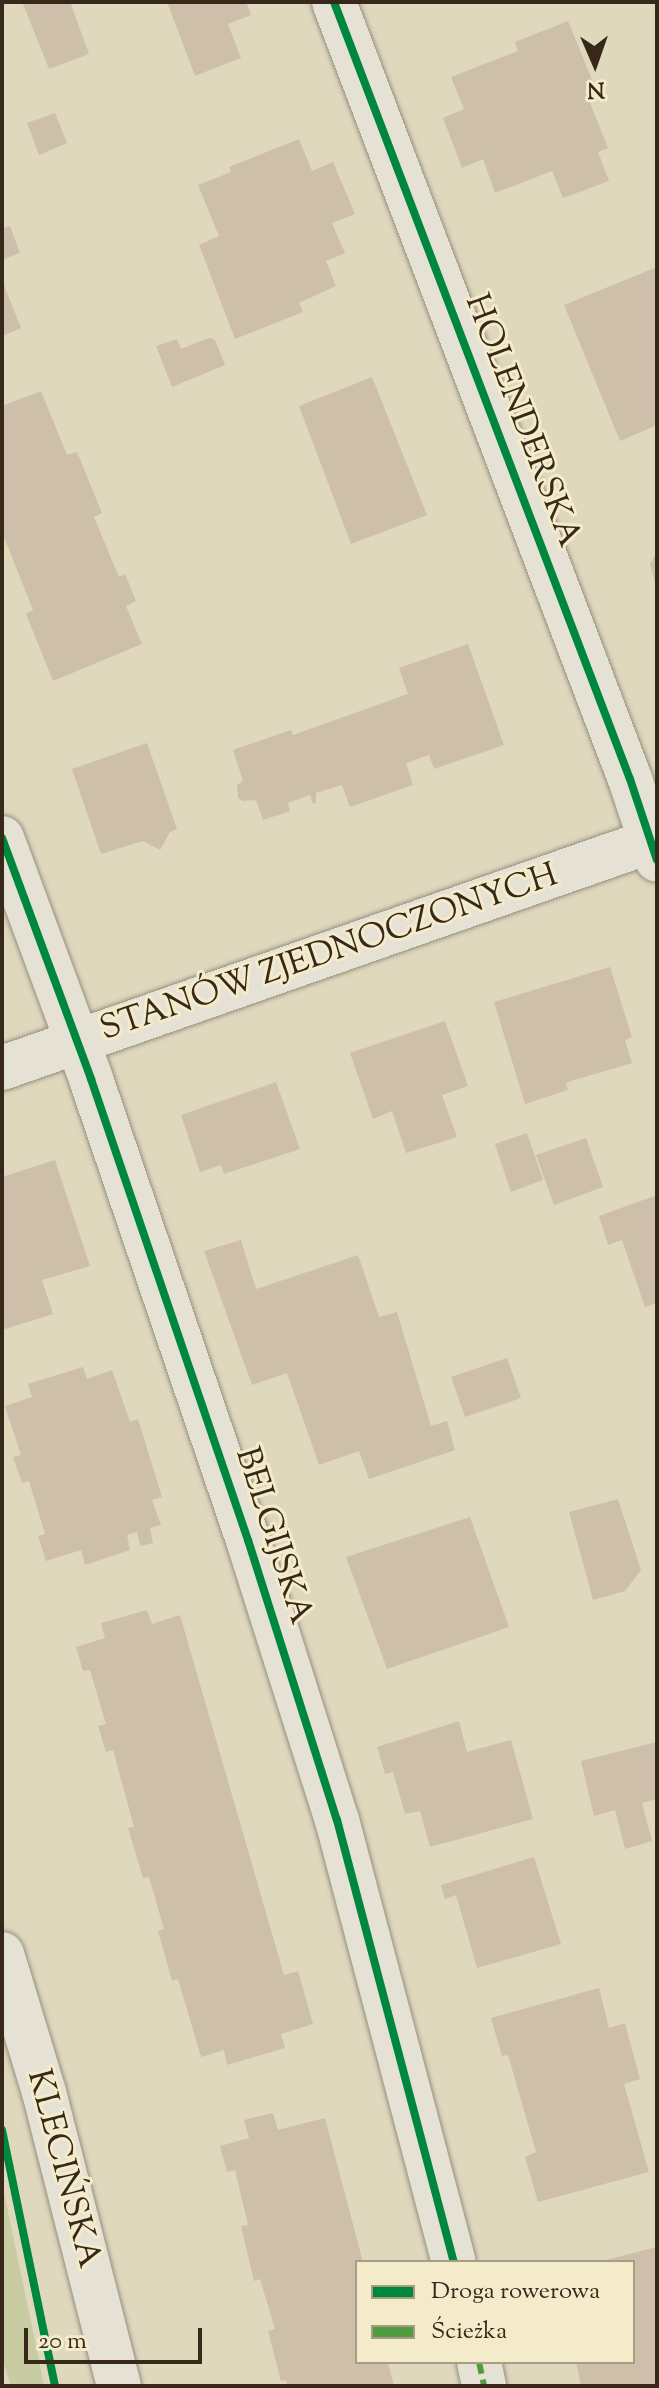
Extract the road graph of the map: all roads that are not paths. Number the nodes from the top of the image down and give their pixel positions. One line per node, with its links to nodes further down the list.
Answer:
1 (334, 2): 3 (street, HOLENDERSKA)
2 (2, 838): 4 (street, BELGIJSKA)
3 (655, 847): 4 (street, STANÓW ZJEDNOCZONYCH)
4 (78, 1042): 5 (street, STANÓW ZJEDNOCZONYCH); 7 (street, BELGIJSKA)
5 (2, 1068)
6 (2, 1954): 9 (street, KLECIŃSKA)
7 (453, 2260)
8 (479, 2364): 10 (street)
9 (119, 2386)
10 (484, 2386)

